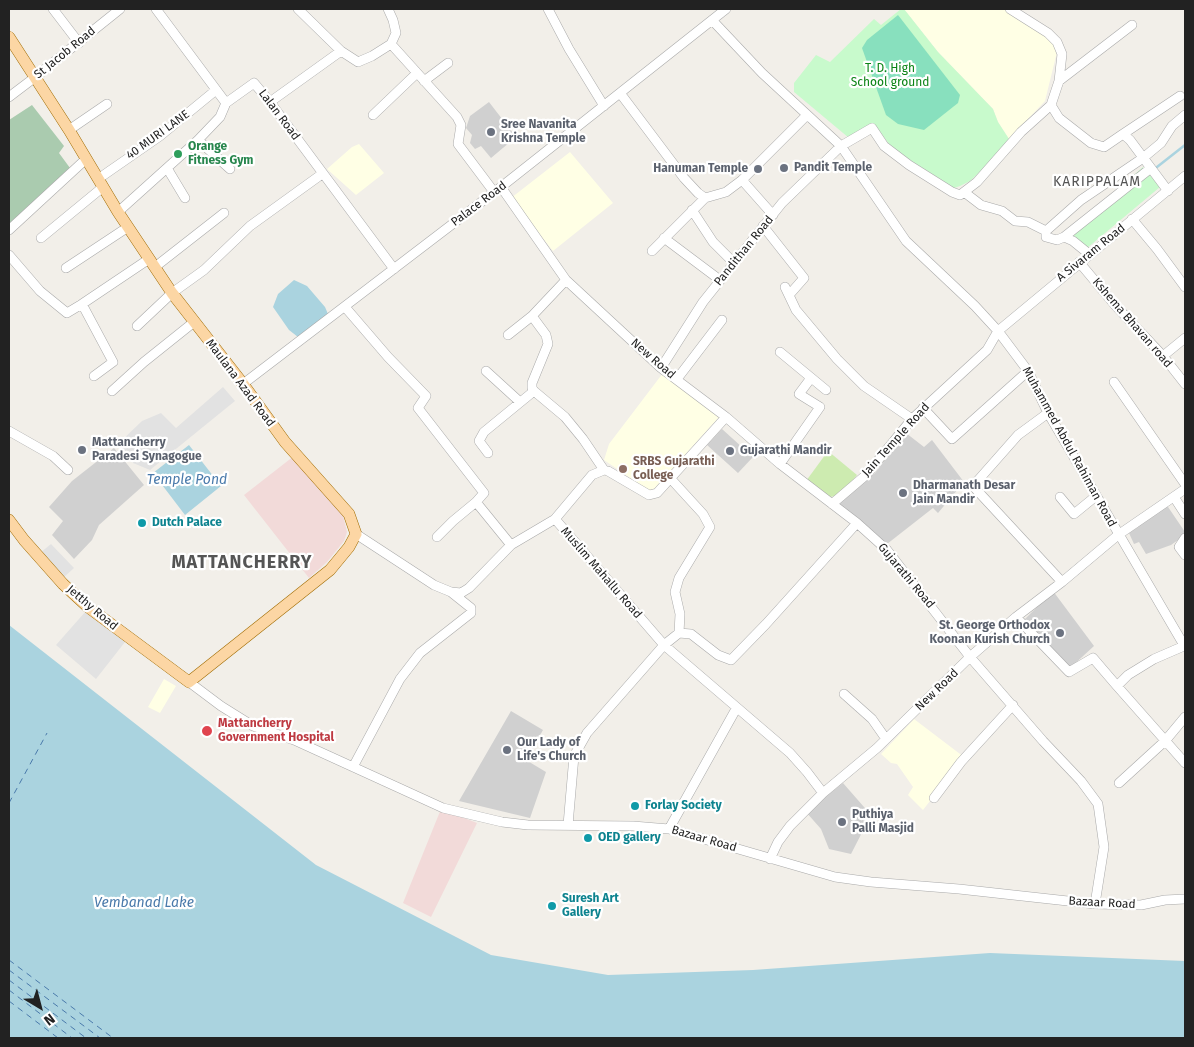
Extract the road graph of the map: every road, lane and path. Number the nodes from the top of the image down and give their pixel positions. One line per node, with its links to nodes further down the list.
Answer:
1 (53, 9): 12 (street)
2 (120, 9): 12 (street, St Jacob Road)
3 (156, 9): 20 (street)
4 (298, 9): 14 (street)
5 (388, 9): 13 (street)
6 (548, 9): 28 (street)
7 (726, 9): 9 (street, Palace Road)
8 (1010, 9): 19 (street)
9 (712, 20): 22 (street, Palace Road); 30 (street, Muhammed Abdul Rahiman Road)
10 (1132, 25): 19 (street)
11 (9, 37): 17 (main road, Maulana Azad Road)
12 (79, 43): 17 (street, St Jacob Road)
13 (391, 44): 14 (street); 16 (street, New Road)
14 (341, 50): 25 (street)
15 (448, 63): 18 (street)
16 (417, 73): 18 (street, New Road); 29 (street)
17 (34, 78): 21 (street, St Jacob Road); 32 (main road, Maulana Azad Road)
18 (424, 81): 45 (street, New Road)
19 (1059, 81): 27 (street)
20 (216, 90): 24 (street); 44 (street, 40 MURI LANE)
21 (10, 93)
22 (620, 93): 28 (street, Palace Road); 49 (street)
23 (1180, 96): 33 (street)
24 (226, 102): 25 (street, Lalan Road); 34 (street)
25 (270, 102): 41 (street, Lalan Road)
26 (107, 104): 32 (street)
27 (1051, 105): 33 (street); 47 (street)
28 (604, 106): 45 (street, Palace Road)
29 (373, 115)
30 (807, 115): 35 (street, Muhammed Abdul Rahiman Road); 43 (street)
31 (1185, 115): 36 (street)
32 (69, 130): 37 (main road, Maulana Azad Road)
33 (1123, 134): 36 (street)
34 (198, 140): 38 (street); 40 (street)
35 (842, 146): 47 (street, Pandithan Road); 53 (street, Pandithan Road); 80 (street, Muhammed Abdul Rahiman Road)
36 (1143, 158): 39 (street); 58 (street)
37 (86, 160): 44 (main road, Maulana Azad Road); 57 (street)
38 (167, 168): 48 (street); 51 (street)
39 (1151, 168): 46 (street); 59 (street)
40 (230, 169)
41 (322, 174): 69 (street, Lalan Road); 73 (street)
42 (1185, 176): 46 (street, A Sivaram Road)
43 (742, 180): 49 (street); 53 (street)
44 (100, 183): 51 (main road, Maulana Azad Road); 60 (street, 40 MURI LANE)
45 (498, 190): 69 (street, Palace Road); 70 (street, New Road)
46 (1168, 191): 54 (street, A Sivaram Road)
47 (964, 192): 58 (street)
48 (185, 198)
49 (705, 198): 50 (street)
50 (692, 210): 61 (street); 67 (street)
51 (118, 212): 56 (main road, Maulana Azad Road)
52 (224, 213): 66 (street)
53 (773, 215): 55 (street, Pandithan Road)
54 (1132, 220): 63 (street, A Sivaram Road); 72 (street)
55 (763, 226): 67 (street, Pandithan Road); 101 (street)
56 (128, 227): 66 (main road, Maulana Azad Road); 68 (street)
57 (9, 230)
58 (1046, 231): 59 (street)
59 (1064, 237): 63 (street)
60 (41, 238)
61 (664, 238): 62 (street); 71 (street)
62 (652, 251)
63 (1089, 254): 65 (street, A Sivaram Road)
64 (9, 255): 74 (street)
65 (1079, 262): 80 (street, A Sivaram Road); 84 (street, Kshema Bhavan road)
66 (152, 263): 73 (main road, Maulana Azad Road); 74 (street)
67 (734, 263): 71 (street, Pandithan Road)
68 (66, 268)
69 (394, 269): 75 (street, Palace Road)
70 (566, 280): 76 (street); 85 (street, New Road)
71 (720, 280): 85 (street, Pandithan Road)
72 (1185, 287)
73 (172, 293): 78 (main road, Maulana Azad Road); 79 (street)
74 (82, 304): 88 (street)
75 (345, 307): 92 (street, Palace Road); 113 (street)
76 (532, 316): 81 (street); 96 (street)
77 (722, 320): 90 (street)
78 (194, 322): 92 (main road, Maulana Azad Road); 95 (street)
79 (137, 326)
80 (998, 331): 87 (street, Muhammed Abdul Rahiman Road); 98 (street, Jain Temple Road)
81 (508, 335)
82 (1185, 338): 84 (street)
83 (780, 352): 89 (street)
84 (1163, 356): 93 (street, Kshema Bhavan road)
85 (661, 368): 90 (street, New Road)
86 (486, 371): 97 (street)
87 (1028, 371): 98 (street); 99 (street, Muhammed Abdul Rahiman Road)
88 (94, 376)
89 (811, 378): 94 (street); 104 (street)
90 (677, 379): 100 (street, New Road)
91 (1114, 382): 108 (street)
92 (242, 384): 119 (main road, Maulana Azad Road)
93 (1185, 384)
94 (826, 390)
95 (112, 391)
96 (534, 392): 97 (street); 106 (street)
97 (520, 402): 103 (street)
98 (923, 408): 101 (street, Jain Temple Road)
99 (1048, 413): 110 (street, Muhammed Abdul Rahiman Road); 125 (street)
100 (726, 417): 104 (street, New Road); 107 (street)
101 (912, 420): 114 (street, Jain Temple Road)
102 (9, 431): 105 (street)
103 (488, 453)
104 (780, 464): 114 (street, New Road)
105 (68, 470)
106 (604, 470): 107 (street); 116 (street)
107 (671, 479): 128 (street)
108 (1185, 484)
109 (1185, 489): 112 (street, New Road)
110 (1096, 496): 111 (street); 120 (street, Muhammed Abdul Rahiman Road)
111 (1060, 497)
112 (1174, 497): 115 (street); 120 (street, New Road)
113 (476, 502): 121 (street); 123 (street)
114 (832, 504): 118 (street, Gujarathi Road)
115 (1185, 514)
116 (555, 519): 123 (street, Muslim Mahallu Road); 129 (street, Muslim Mahallu Road)
117 (9, 520): 132 (main road, Jetthy Road)
118 (857, 523): 128 (street); 131 (street, Gujarathi Road)
119 (356, 534): 126 (street); 132 (main road)
120 (1118, 535): 125 (street, New Road); 130 (street, Muhammed Abdul Rahiman Road)
121 (437, 537)
122 (1185, 538): 124 (street)
123 (511, 545): 126 (street, Muslim Mahallu Road)
124 (1185, 555)
125 (1062, 582): 127 (street, New Road)
126 (451, 592): 141 (street)
127 (1016, 617): 131 (street, New Road); 133 (street)
128 (679, 633): 129 (street)
129 (664, 645): 136 (street, Muslim Mahallu Road); 145 (street)
130 (1185, 646): 133 (street)
131 (970, 657): 135 (street, Gujarathi Road); 138 (street, New Road)
132 (189, 682): 141 (street, Bazaar Road)
133 (1117, 686): 139 (street)
134 (844, 694): 138 (street)
135 (1013, 705): 144 (street); 149 (street, Gujarathi Road)
136 (736, 709): 143 (street, Muslim Mahallu Road); 146 (street)
137 (1185, 718): 139 (street)
138 (886, 739): 143 (street, New Road)
139 (1165, 741): 140 (street); 142 (street)
140 (1185, 763)
141 (353, 767): 145 (street, Bazaar Road)
142 (1119, 784)
143 (823, 793): 147 (street, New Road)
144 (934, 798)
145 (568, 825): 146 (street, Bazaar Road)
146 (669, 829): 147 (street, Bazaar Road)
147 (770, 859): 149 (street, Bazaar Road)
148 (1185, 899): 149 (street, Bazaar Road)
149 (1095, 904)

